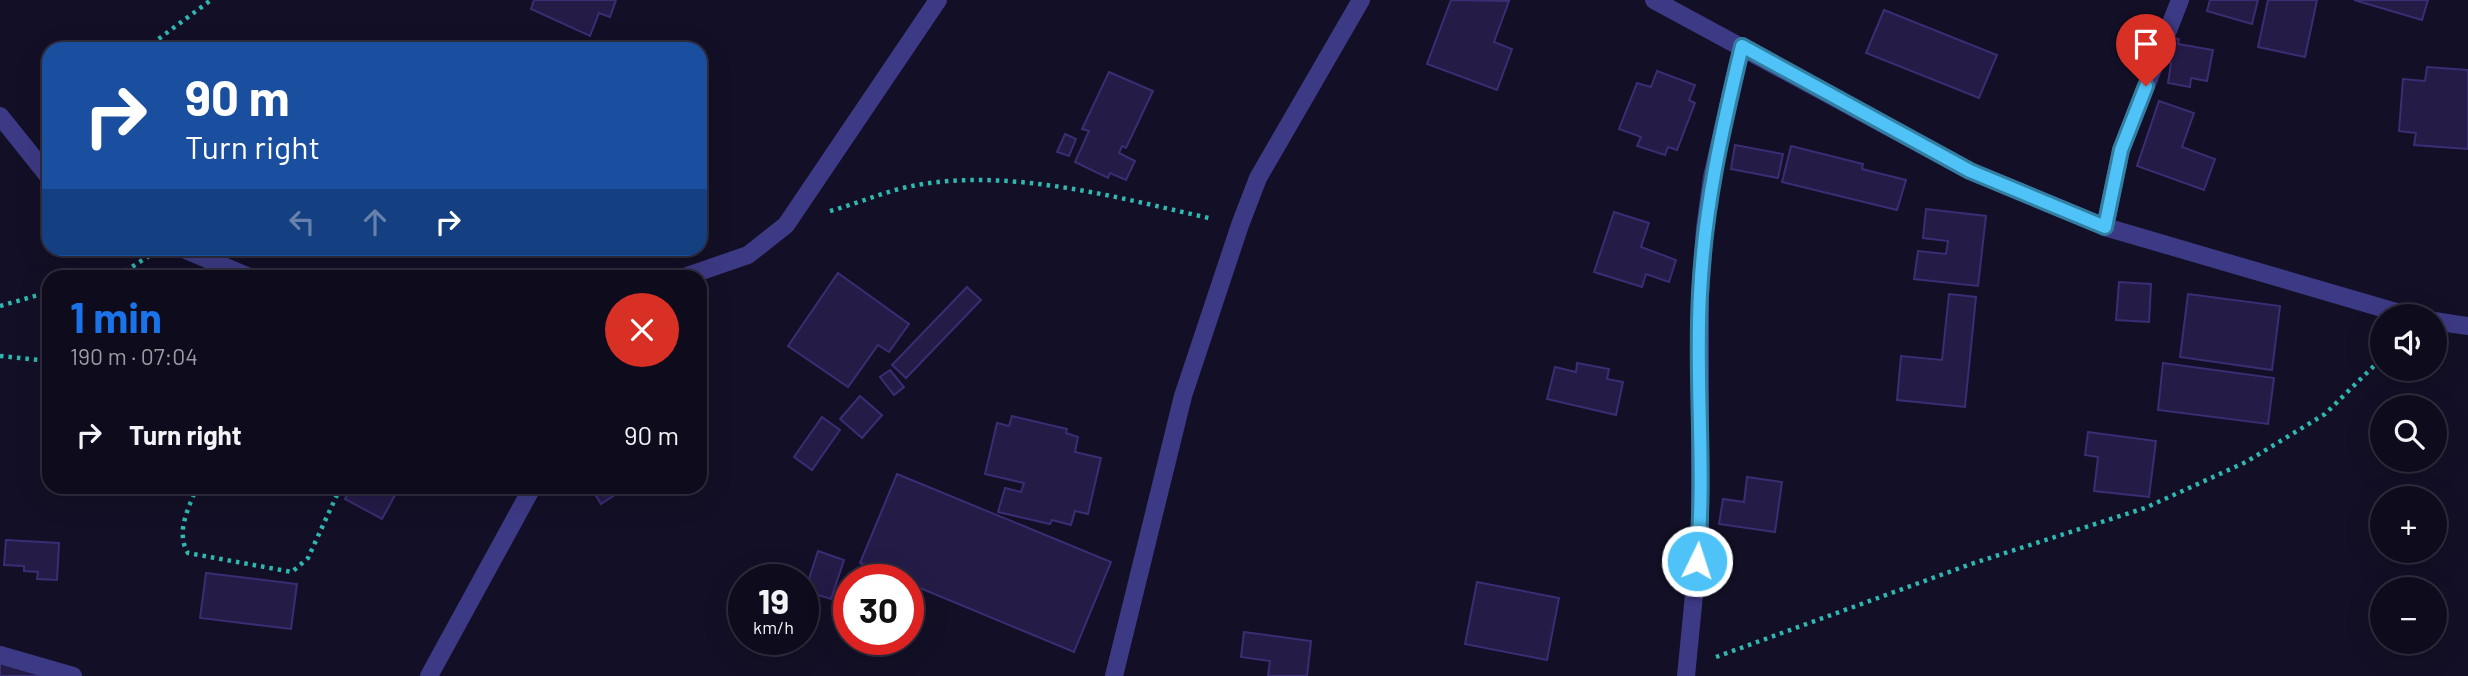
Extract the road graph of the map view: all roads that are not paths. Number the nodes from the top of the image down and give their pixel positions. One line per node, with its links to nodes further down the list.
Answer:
1 (938, 0): 11 (street)
2 (1361, 0): 20 (street)
3 (1654, 0): 5 (street)
4 (2180, 0): 8 (street)
5 (1742, 46): 8 (street); 17 (street)
6 (0, 116): 7 (street)
7 (42, 168)
8 (2105, 227): 12 (street)
9 (200, 256): 10 (street)
10 (233, 270)
11 (704, 270)
12 (2370, 304)
13 (2447, 323): 14 (street)
14 (2468, 326)
15 (529, 494): 19 (street)
16 (0, 655): 18 (street)
17 (1687, 672)
18 (73, 676)
19 (429, 676)
20 (1114, 676)

